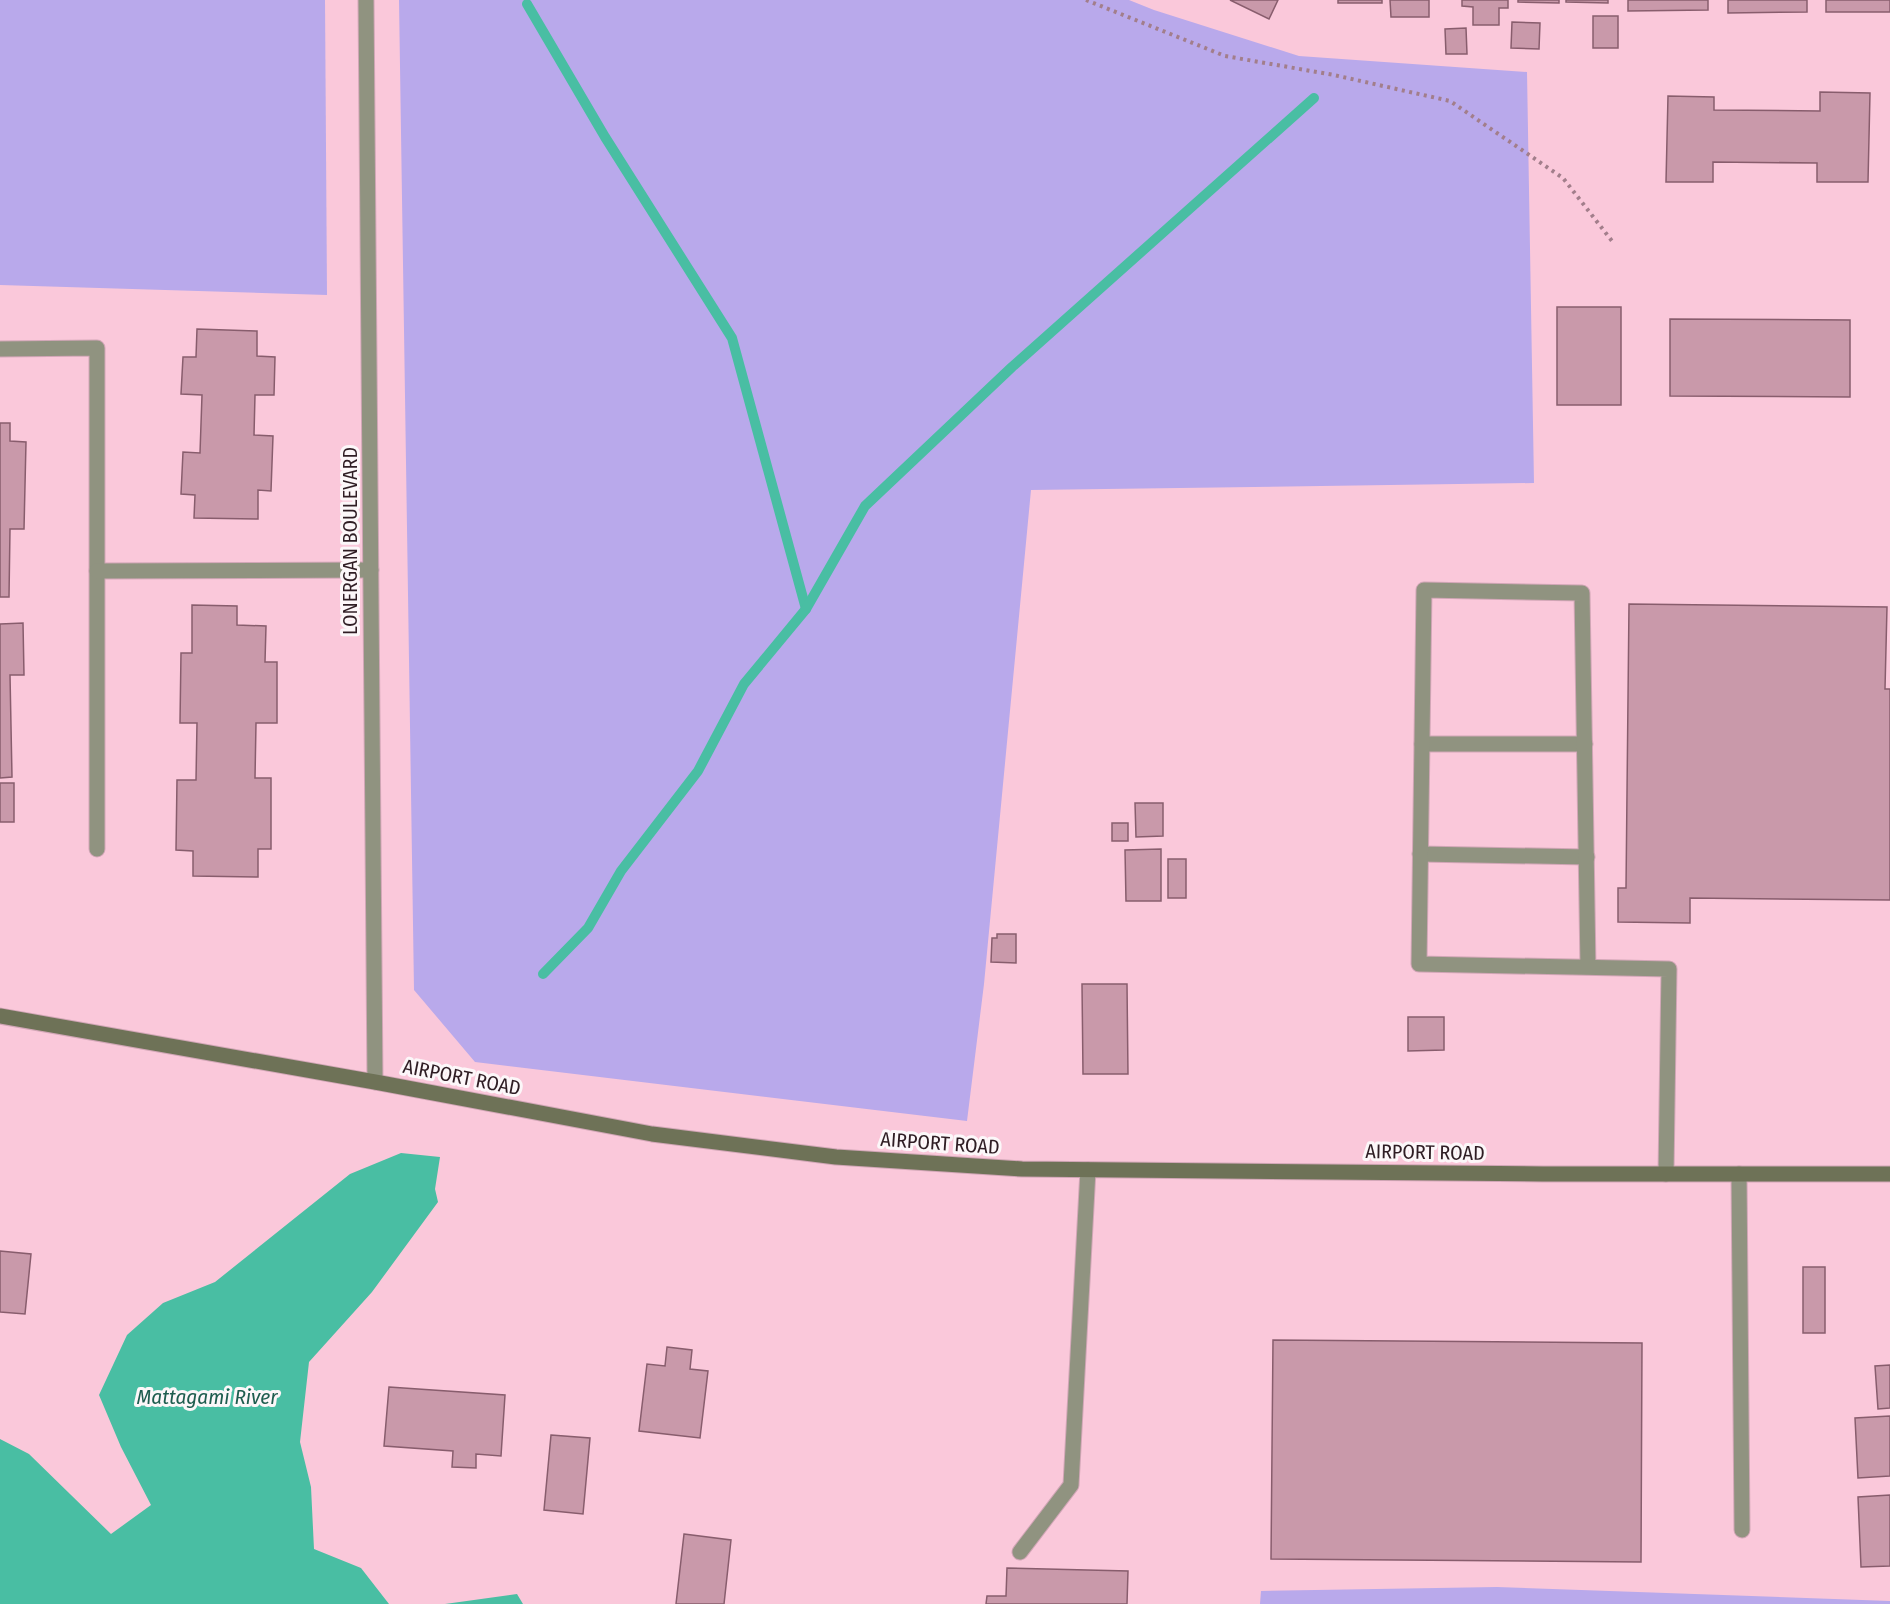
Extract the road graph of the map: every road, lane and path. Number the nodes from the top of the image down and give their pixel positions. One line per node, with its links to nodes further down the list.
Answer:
1 (366, 0): 5 (street, LONERGAN BOULEVARD)
2 (1086, 0): 3 (path)
3 (1612, 241)
4 (0, 349): 6 (street)
5 (371, 570): 6 (street); 14 (street, LONERGAN BOULEVARD)
6 (97, 571): 9 (street)
7 (1422, 744): 8 (street); 8 (street); 10 (street)
8 (1585, 744): 11 (street)
9 (97, 849)
10 (1420, 854): 11 (street); 12 (street)
11 (1587, 857): 12 (street)
12 (1588, 967): 16 (street)
13 (0, 1016): 14 (main road, AIRPORT ROAD)
14 (375, 1082): 15 (main road, AIRPORT ROAD)
15 (1088, 1170): 16 (main road, AIRPORT ROAD); 20 (street)
16 (1666, 1174): 17 (main road, AIRPORT ROAD)
17 (1739, 1174): 18 (main road, AIRPORT ROAD); 19 (street)
18 (1890, 1174)
19 (1742, 1530)
20 (1020, 1552)

